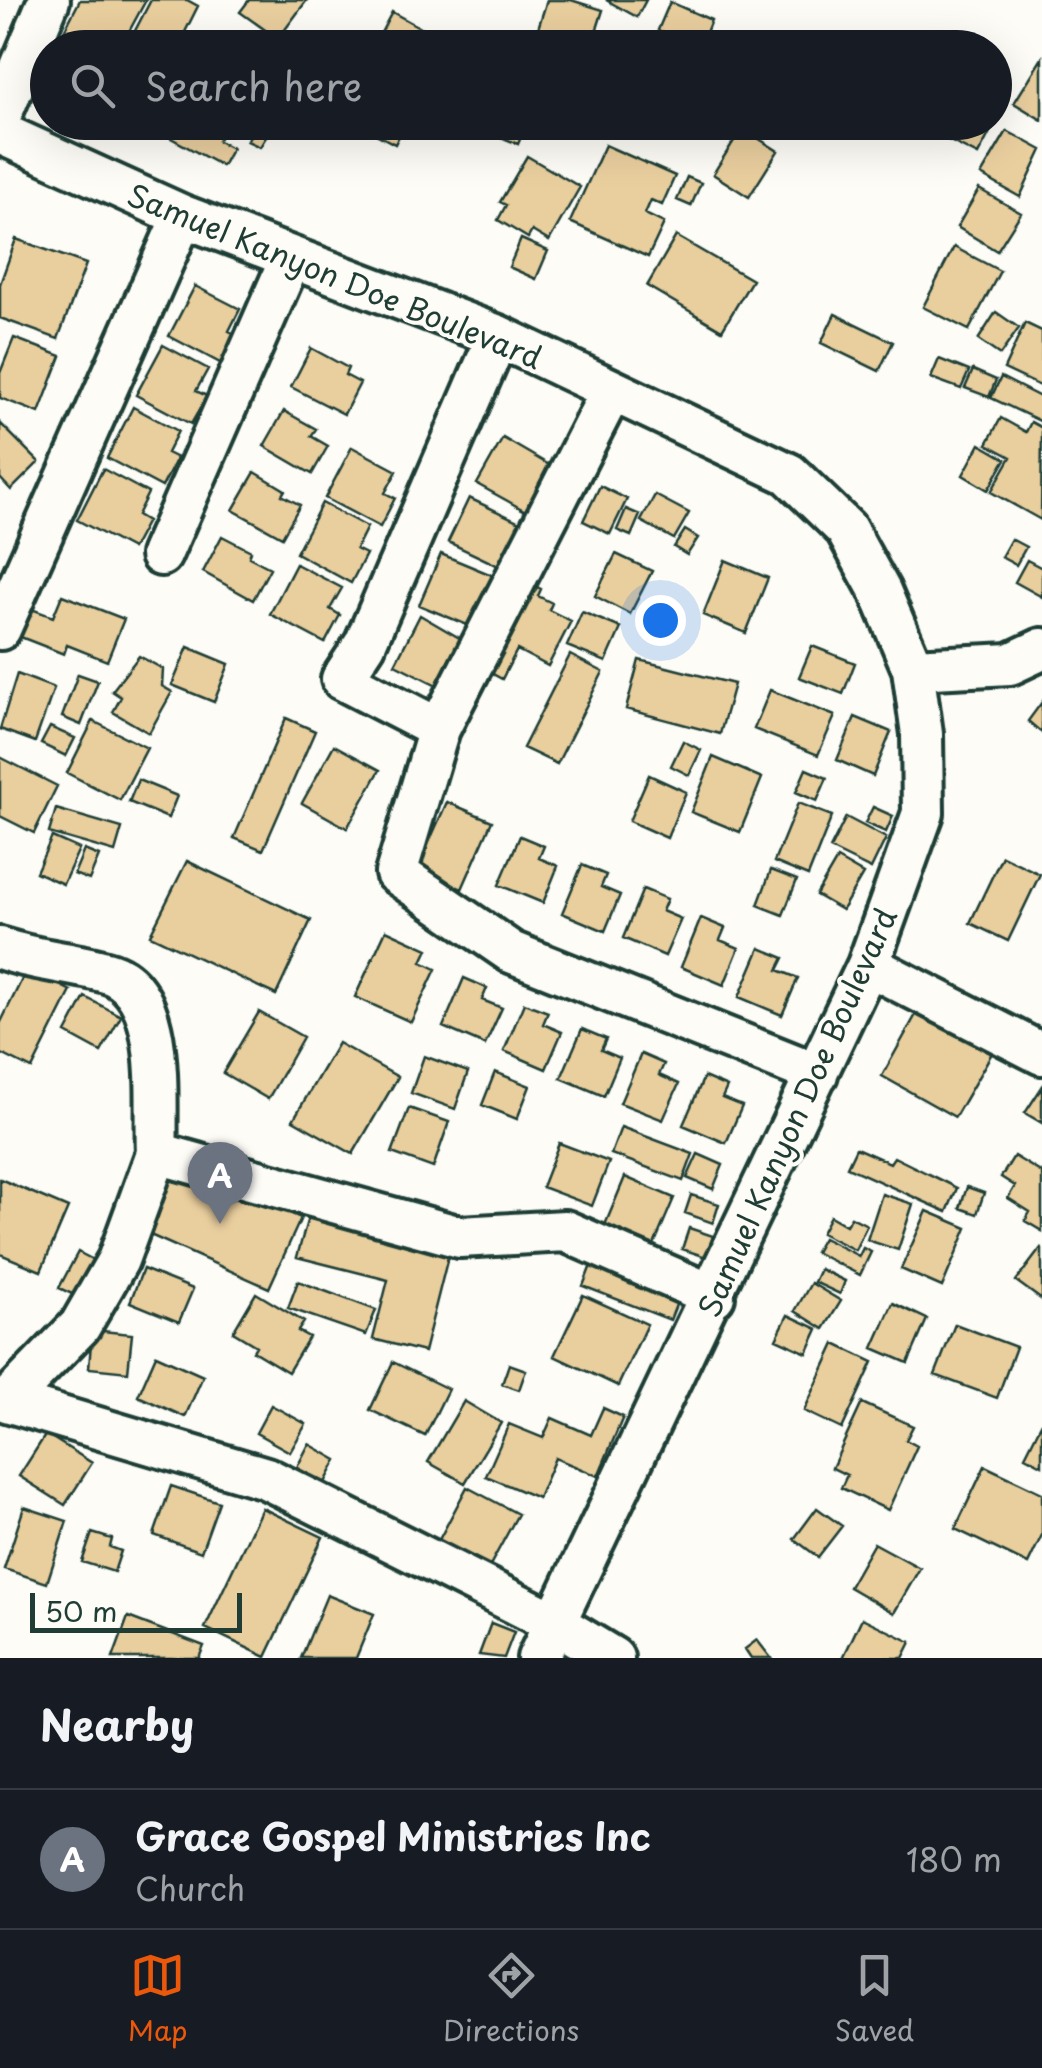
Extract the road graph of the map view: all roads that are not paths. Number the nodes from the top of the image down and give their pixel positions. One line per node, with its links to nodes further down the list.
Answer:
1 (49, 0): 2 (street)
2 (36, 30)
3 (30, 45): 4 (street)
4 (0, 117)
5 (0, 133): 6 (street, Samuel Kanyon Doe Boulevard)
6 (183, 216): 7 (street, Samuel Kanyon Doe Boulevard); 11 (street)
7 (291, 258): 8 (street, Samuel Kanyon Doe Boulevard); 10 (street)
8 (498, 336): 9 (street, Samuel Kanyon Doe Boulevard); 14 (street)
9 (610, 392): 13 (street, Samuel Kanyon Doe Boulevard); 14 (street)
10 (160, 555)
11 (0, 628)
12 (1042, 649): 13 (street)
13 (913, 669): 16 (street, Samuel Kanyon Doe Boulevard)
14 (439, 728): 18 (street)
15 (0, 948): 19 (street)
16 (868, 964): 17 (street); 18 (street, Samuel Kanyon Doe Boulevard)
17 (1042, 1054)
18 (817, 1074): 20 (street, Samuel Kanyon Doe Boulevard)
19 (157, 1153): 20 (street); 21 (street)
20 (714, 1296): 22 (street, Samuel Kanyon Doe Boulevard)
21 (2, 1405): 22 (street)
22 (547, 1640): 23 (street)
23 (612, 1658)

